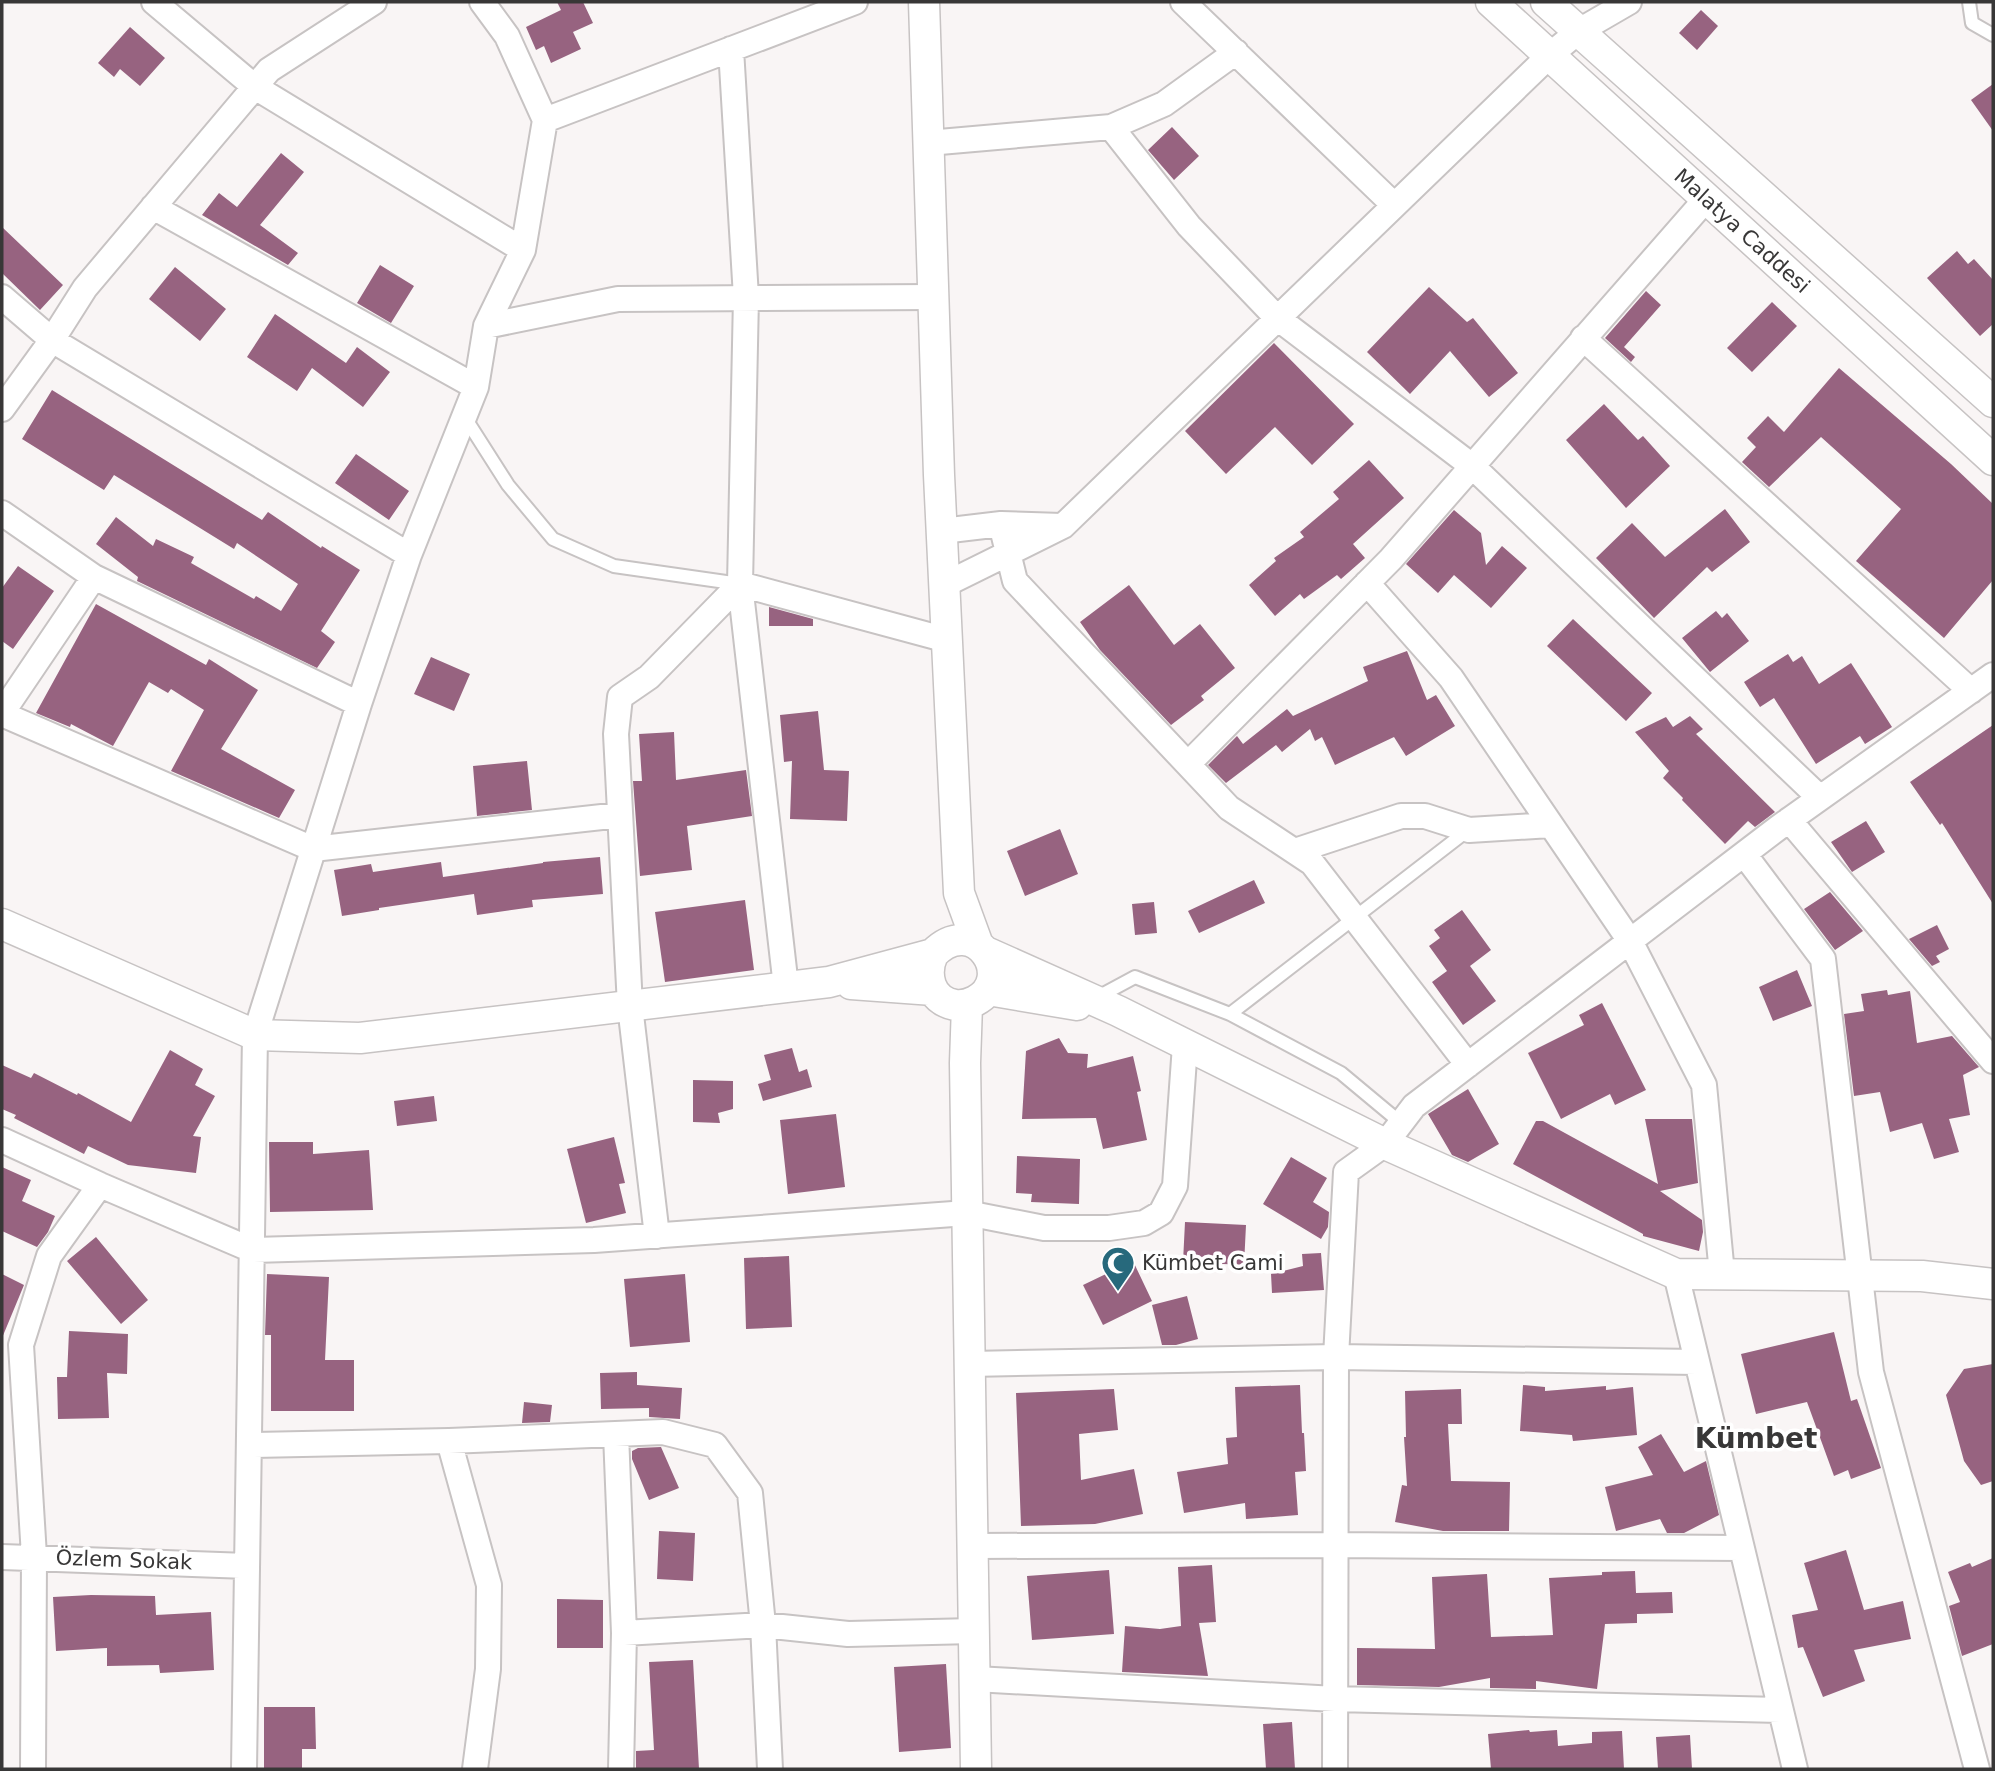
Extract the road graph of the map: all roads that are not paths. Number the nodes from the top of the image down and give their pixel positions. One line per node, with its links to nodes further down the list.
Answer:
1 (154, 2): 16 (street)
2 (373, 2): 16 (street)
3 (482, 2): 17 (street)
4 (855, 2): 13 (street)
5 (924, 2): 19 (street)
6 (1183, 2): 14 (street)
7 (1491, 2): 15 (street, Malatya Caddesi)
8 (1546, 2): 11 (street)
9 (1629, 2): 11 (street)
10 (1969, 2): 12 (lane)
11 (1579, 31): 15 (street); 32 (street)
12 (1993, 35)
13 (732, 49): 17 (street); 25 (street)
14 (1236, 52): 18 (street); 21 (street)
15 (1550, 55): 20 (street, Malatya Caddesi); 21 (street)
16 (255, 87): 22 (street); 23 (street)
17 (545, 120): 23 (street)
18 (1111, 127): 19 (street); 27 (street)
19 (929, 143): 26 (street)
20 (1707, 198): 29 (street); 35 (street, Malatya Caddesi)
21 (1394, 205): 27 (street)
22 (153, 207): 30 (street); 31 (street)
23 (523, 250): 28 (street)
24 (2, 297): 30 (street)
25 (746, 297): 26 (street); 28 (street); 45 (street)
26 (933, 297): 40 (street)
27 (1276, 317): 36 (street); 39 (street)
28 (486, 326): 31 (street)
29 (1583, 338): 36 (street); 49 (street)
30 (52, 340): 33 (street); 41 (street)
31 (476, 387): 34 (street)
32 (1993, 402)
33 (2, 409)
34 (464, 416): 41 (street); 45 (lane)
35 (1993, 460)
36 (1472, 466): 44 (street); 53 (street)
37 (2, 513): 43 (street)
38 (1001, 524): 39 (street); 40 (street); 42 (street)
39 (1063, 526): 42 (street)
40 (942, 531): 46 (street)
41 (409, 555): 50 (street)
42 (1008, 555): 46 (street); 52 (street)
43 (94, 577): 50 (street); 51 (street)
44 (1367, 583): 52 (street); 56 (street)
45 (740, 584): 47 (street); 54 (street); 68 (street)
46 (944, 585): 47 (street)
47 (947, 640): 61 (street)
48 (1993, 676): 49 (street)
49 (1971, 691): 53 (street)
50 (359, 704): 58 (street)
51 (2, 714): 58 (street)
52 (1189, 763): 59 (street)
53 (1820, 798): 55 (street)
54 (620, 815): 58 (street); 70 (street)
55 (1789, 820): 60 (street); 75 (street)
56 (1551, 825): 57 (street); 64 (street)
57 (1468, 830): 59 (street); 62 (lane)
58 (313, 849): 73 (street)
59 (1295, 851): 62 (street)
60 (1744, 854): 64 (street); 85 (street)
61 (959, 893): 65 (street); 66 (street)
62 (1354, 917): 72 (lane); 76 (street)
63 (2, 924): 73 (street)
64 (1630, 941): 76 (street); 84 (street)
65 (982, 948): 66 (street); 69 (street); 71 (street)
66 (937, 949): 67 (street); 69 (street)
67 (829, 982): 68 (street); 69 (street)
68 (786, 987): 70 (street)
69 (957, 996): 71 (street); 80 (street)
70 (630, 1006): 73 (street); 81 (street)
71 (1106, 1006): 72 (lane); 74 (street)
72 (1230, 1014): 77 (lane)
73 (255, 1035): 82 (street)
74 (1185, 1045): 77 (street); 80 (street)
75 (1993, 1060)
76 (1468, 1065): 77 (street)
77 (1393, 1133): 83 (street); 88 (street)
78 (2, 1140): 79 (street)
79 (100, 1185): 82 (street); 87 (street)
80 (968, 1213): 81 (street); 90 (street)
81 (657, 1236): 82 (street)
82 (252, 1250): 93 (street)
83 (1676, 1274): 84 (street); 89 (street)
84 (1721, 1274): 85 (street)
85 (1859, 1276): 86 (street); 114 (street)
86 (1993, 1284)
87 (11, 1341): 97 (street)
88 (1336, 1357): 89 (street); 90 (street); 94 (street)
89 (1697, 1362): 96 (street)
90 (970, 1364): 95 (street)
91 (616, 1434): 92 (street); 100 (street); 102 (street)
92 (449, 1441): 93 (street); 108 (street)
93 (249, 1445): 99 (street)
94 (1335, 1545): 95 (street); 96 (street); 104 (street)
95 (972, 1546): 101 (street)
96 (1741, 1548): 105 (street)
97 (34, 1556): 98 (street, Özlem Sokak); 99 (street, Özlem Sokak); 106 (street)
98 (2, 1557)
99 (247, 1566): 107 (street)
100 (763, 1625): 101 (street); 102 (street); 110 (street)
101 (974, 1631): 103 (street)
102 (624, 1633): 109 (street)
103 (975, 1679): 104 (street); 111 (street)
104 (1335, 1699): 105 (street); 112 (street)
105 (1780, 1710): 113 (street)
106 (33, 1769)
107 (244, 1769)
108 (475, 1769)
109 (621, 1769)
110 (770, 1769)
111 (976, 1769)
112 (1335, 1769)
113 (1795, 1769)
114 (1977, 1769)

